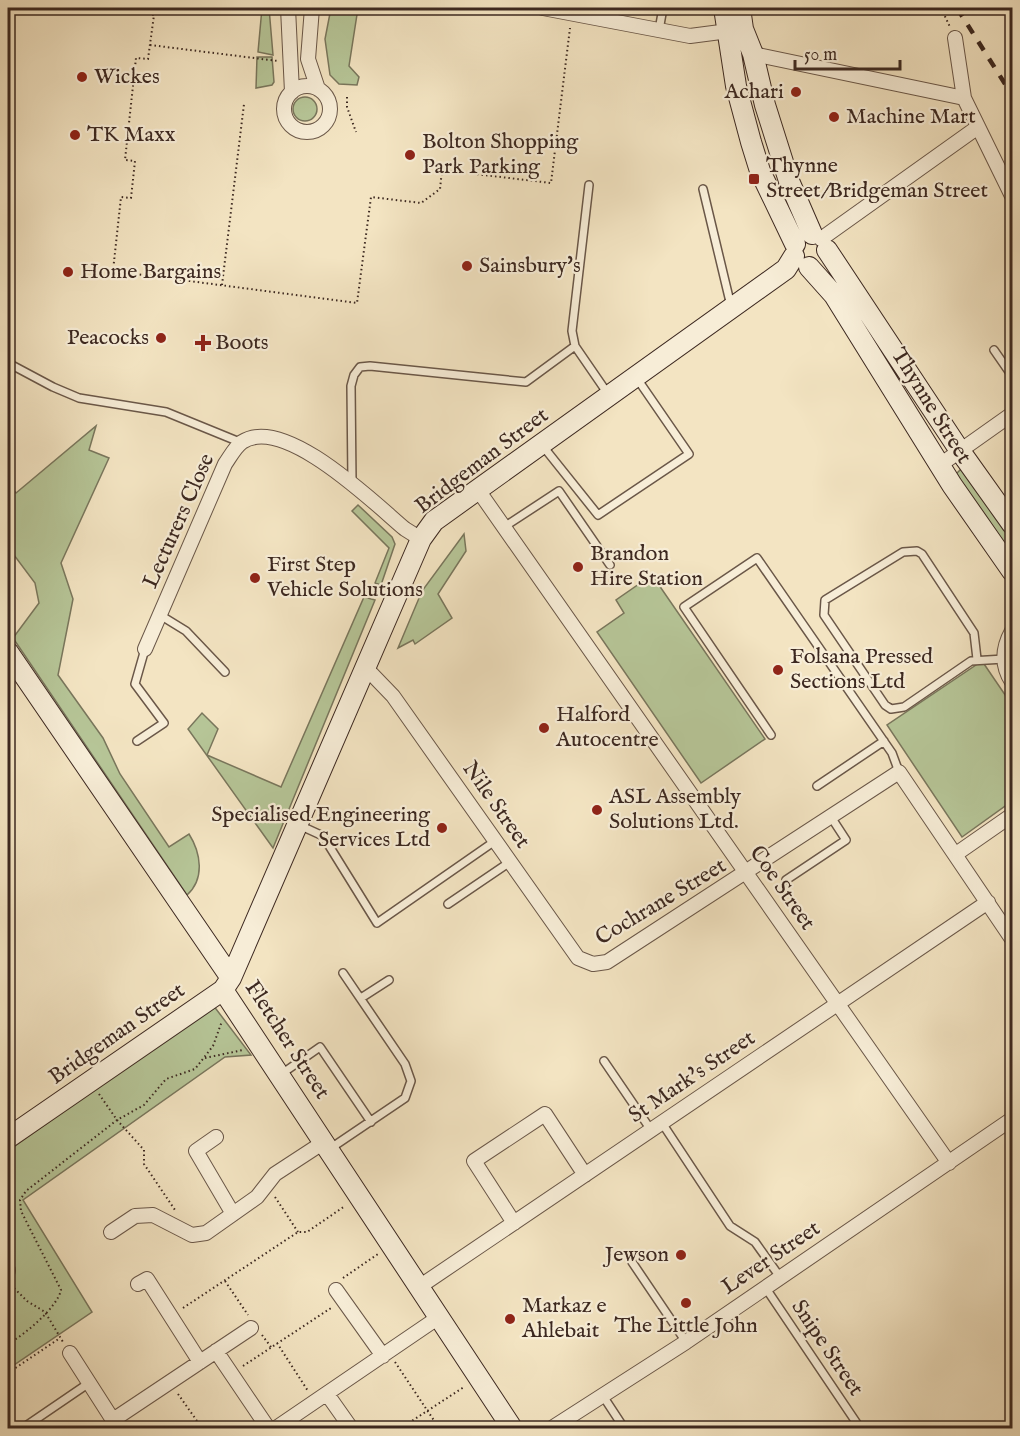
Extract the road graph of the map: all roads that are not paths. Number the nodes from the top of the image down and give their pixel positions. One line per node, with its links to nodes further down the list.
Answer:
1 (281, 8): 8 (street)
2 (288, 8): 8 (street)
3 (312, 8): 13 (street)
4 (543, 8): 7 (street)
5 (663, 8): 9 (lane)
6 (728, 8): 10 (street, Thynne Street)
7 (595, 12): 9 (street)
8 (289, 27): 14 (street)
9 (659, 30): 10 (street)
10 (735, 31): 12 (street, Thynne Street); 21 (street, Thynne Street)
11 (955, 38): 15 (street)
12 (753, 54): 15 (street); 20 (street, Thynne Street)
13 (318, 88): 14 (street); 14 (street)
14 (292, 92)
15 (964, 98): 16 (street)
16 (978, 127): 19 (street); 20 (street)
17 (589, 186): 23 (lane)
18 (703, 189): 22 (lane)
19 (1012, 196)
20 (820, 241): 21 (street); 21 (street); 32 (street, Thynne Street)
21 (798, 261): 22 (street, Bridgeman Street); 33 (street, Thynne Street)
22 (732, 308): 27 (street, Bridgeman Street)
23 (575, 346): 28 (lane); 34 (lane)
24 (994, 350): 26 (lane)
25 (8, 363): 30 (lane)
26 (1012, 376)
27 (636, 377): 28 (street, Bridgeman Street); 31 (lane)
28 (610, 396): 31 (street, Bridgeman Street)
29 (1012, 414): 32 (street)
30 (242, 442): 34 (street, Lecturers Close); 41 (street, Lecturers Close)
31 (542, 445): 35 (street, Bridgeman Street)
32 (960, 452): 33 (street); 36 (street, Thynne Street)
33 (940, 465): 40 (street, Thynne Street)
34 (352, 484): 38 (street, Lecturers Close)
35 (478, 490): 37 (street, Coe Street); 38 (street, Bridgeman Street)
36 (1012, 524)
37 (504, 527): 39 (lane); 61 (street, Coe Street)
38 (421, 539): 47 (street, Bridgeman Street)
39 (610, 565)
40 (1012, 571)
41 (160, 615): 43 (street, Lecturers Close); 48 (lane)
42 (1012, 631): 45 (street)
43 (145, 649): 51 (lane)
44 (9, 654): 69 (street, Fletcher Street)
45 (1007, 655): 46 (lane); 49 (street)
46 (977, 659): 46 (lane)
47 (365, 667): 57 (street, Bridgeman Street); 58 (street, Nile Street)
48 (225, 672)
49 (1012, 682)
50 (771, 735): 52 (lane)
51 (137, 741)
52 (884, 741): 53 (lane); 54 (lane)
53 (899, 772): 56 (street, Cochrane Street); 59 (street)
54 (817, 786)
55 (1012, 815): 59 (street)
56 (831, 818): 61 (street, Cochrane Street); 62 (lane)
57 (297, 824): 58 (lane); 69 (street, Bridgeman Street)
58 (495, 841): 60 (street, Nile Street)
59 (956, 854): 63 (street)
60 (510, 862): 64 (lane); 66 (street, Nile Street)
61 (746, 874): 66 (street, Cochrane Street); 71 (street, Coe Street)
62 (786, 880)
63 (988, 902): 65 (street); 71 (street, St Mark's Street)
64 (448, 904)
65 (1012, 939)
66 (593, 964)
67 (344, 973): 70 (lane)
68 (389, 980): 70 (lane)
69 (227, 989): 73 (street, Fletcher Street); 78 (street, Bridgeman Street)
70 (361, 998): 75 (lane)
71 (837, 1003): 76 (street, St Mark's Street); 80 (street, Coe Street)
72 (604, 1061): 76 (lane)
73 (280, 1075): 75 (lane); 79 (street, Fletcher Street)
74 (1012, 1119): 80 (street, Lever Street)
75 (371, 1122): 79 (lane)
76 (656, 1126): 81 (street, St Mark's Street); 86 (lane)
77 (216, 1137): 82 (street)
78 (8, 1138)
79 (326, 1145): 82 (street); 88 (street, Fletcher Street)
80 (949, 1163): 86 (street, Lever Street)
81 (585, 1175): 83 (street, St Mark's Street); 83 (street)
82 (233, 1214): 84 (street)
83 (514, 1223): 88 (street, St Mark's Street)
84 (111, 1232)
85 (632, 1262): 93 (lane)
86 (780, 1277): 89 (street, Lever Street)
87 (138, 1284): 97 (street)
88 (420, 1287): 91 (street, Fletcher Street)
89 (765, 1287): 93 (street, Lever Street); 108 (lane, Snipe Street)
90 (340, 1295): 96 (street)
91 (439, 1317): 96 (street); 105 (street, Fletcher Street)
92 (251, 1328): 94 (street)
93 (686, 1342): 99 (street, Lever Street)
94 (216, 1351): 97 (street); 103 (street)
95 (70, 1353): 98 (street)
96 (386, 1354): 100 (street)
97 (200, 1362): 101 (street)
98 (89, 1383): 101 (street); 102 (lane)
99 (603, 1396): 106 (street, Lever Street); 107 (lane)
100 (321, 1398): 103 (street); 104 (street)
101 (115, 1424)
102 (23, 1428)
103 (274, 1428)
104 (351, 1428)
105 (512, 1428)
106 (552, 1428)
107 (624, 1428)
108 (860, 1428)

